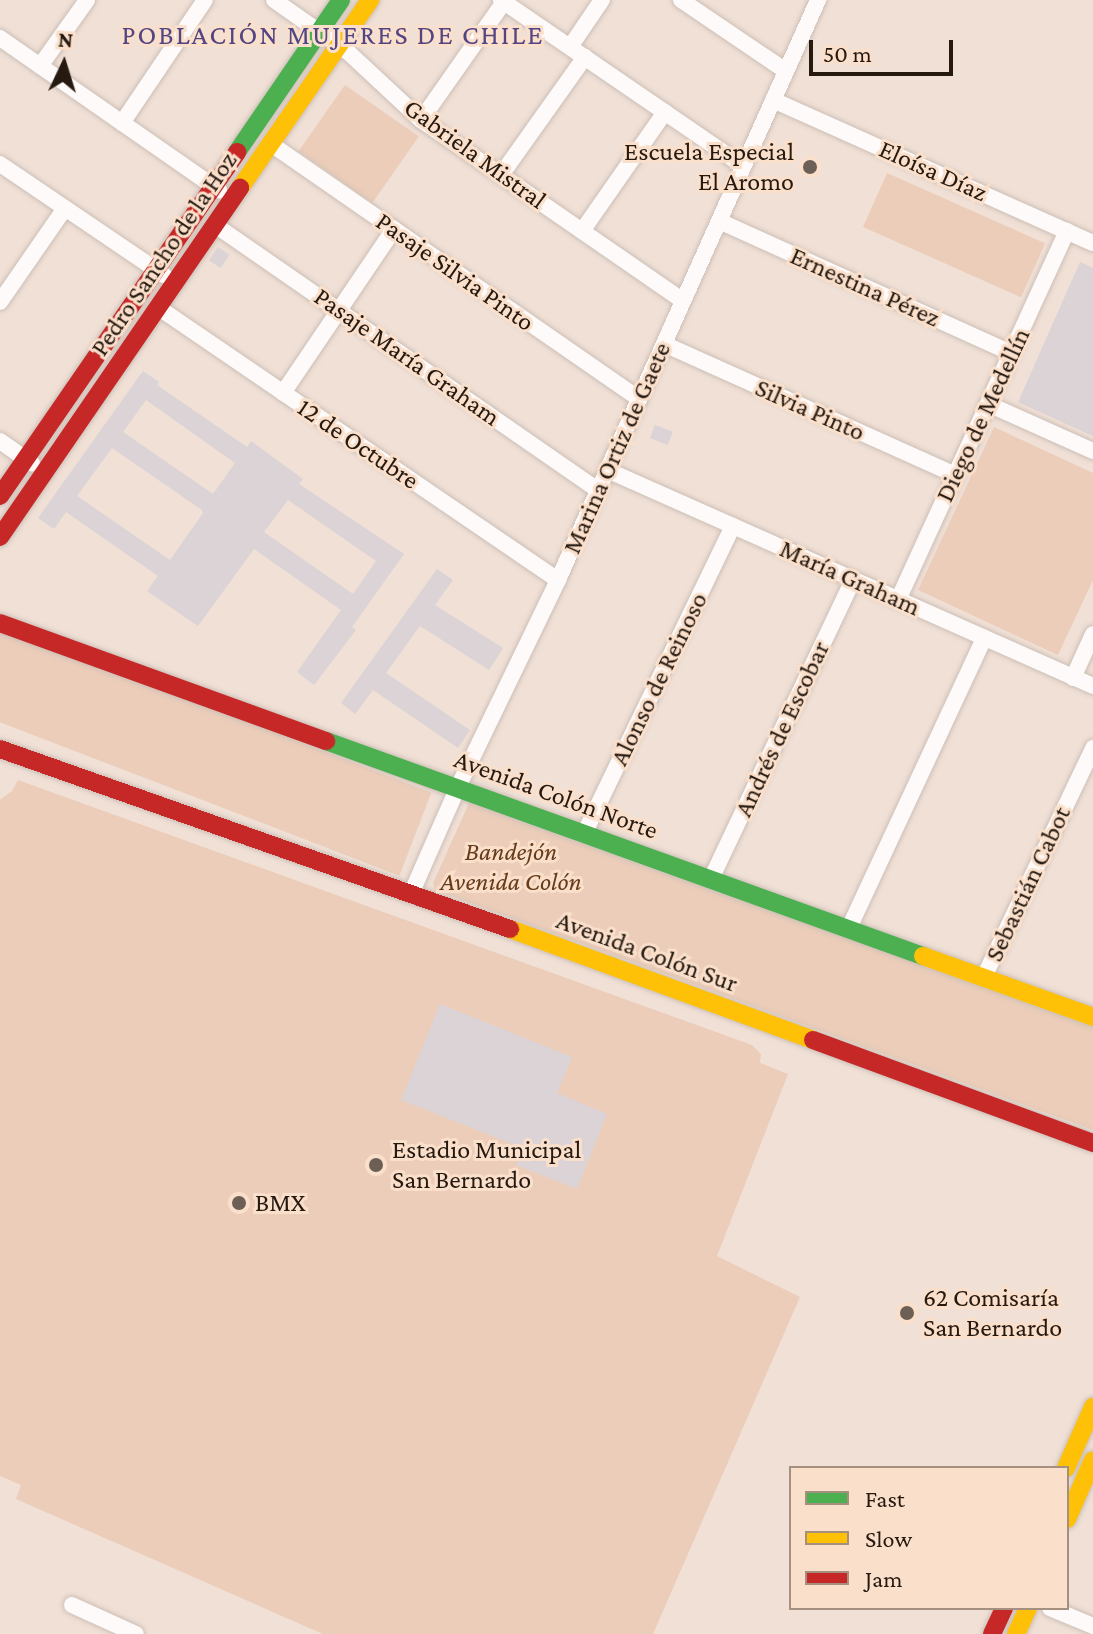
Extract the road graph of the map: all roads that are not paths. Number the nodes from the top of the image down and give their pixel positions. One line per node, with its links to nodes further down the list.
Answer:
1 (87, 0): 15 (street)
2 (205, 0): 20 (street)
3 (274, 0): 10 (street, Gabriela Mistral)
4 (341, 0): 10 (main road, Pedro Sancho de la Hoz)
5 (370, 0): 12 (main road, Pedro Sancho de la Hoz)
6 (602, 0): 13 (street)
7 (681, 0): 16 (street)
8 (818, 0): 16 (street, Marina Ortiz de Gaete)
9 (503, 1): 13 (street); 19 (street)
10 (319, 31): 12 (street, Gabriela Mistral); 25 (main road, Pedro Sancho de la Hoz)
11 (0, 38): 15 (street)
12 (339, 45): 19 (street, Gabriela Mistral); 21 (main road, Pedro Sancho de la Hoz)
13 (570, 47): 14 (street)
14 (585, 57): 18 (street); 24 (street)
15 (40, 66): 20 (street)
16 (786, 71): 17 (street, Marina Ortiz de Gaete)
17 (773, 100): 23 (street, Marina Ortiz de Gaete); 32 (street, Eloísa Díaz)
18 (665, 112): 23 (street); 31 (street)
19 (421, 120): 24 (street, Gabriela Mistral)
20 (122, 123): 25 (street)
21 (271, 144): 26 (main road, Pedro Sancho de la Hoz); 30 (street, Pasaje Silvia Pinto)
22 (0, 164): 27 (street)
23 (743, 166): 28 (street, Marina Ortiz de Gaete)
24 (501, 175): 31 (street, Gabriela Mistral)
25 (213, 186): 26 (street); 34 (main road, Pedro Sancho de la Hoz)
26 (233, 200): 29 (main road, Pedro Sancho de la Hoz)
27 (65, 208): 34 (street); 37 (street)
28 (719, 221): 36 (street, Marina Ortiz de Gaete); 41 (street, Ernestina Pérez)
29 (215, 225): 35 (main road, Pedro Sancho de la Hoz); 39 (street, Pasaje María Graham)
30 (394, 229): 39 (street); 43 (street, Pasaje Silvia Pinto)
31 (582, 231): 36 (street, Gabriela Mistral)
32 (1067, 231): 33 (street, Eloísa Díaz); 41 (street, Diego de Medellín)
33 (1093, 243)
34 (156, 270): 35 (street); 47 (main road, Pedro Sancho de la Hoz)
35 (175, 283): 38 (main road, Pedro Sancho de la Hoz)
36 (683, 301): 40 (street, Marina Ortiz de Gaete)
37 (0, 302)
38 (159, 308): 42 (street, 12 de Octubre); 49 (main road, Pedro Sancho de la Hoz)
39 (339, 310): 42 (street); 51 (street, Pasaje María Graham)
40 (664, 344): 43 (street, Marina Ortiz de Gaete); 50 (street, Silvia Pinto)
41 (1011, 353): 44 (street, Diego de Medellín)
42 (283, 393): 55 (street, 12 de Octubre)
43 (639, 399): 48 (street, Marina Ortiz de Gaete)
44 (988, 404): 46 (street); 50 (street, Diego de Medellín)
45 (0, 441): 47 (street)
46 (1093, 451)
47 (25, 459): 49 (street); 52 (main road, Pedro Sancho de la Hoz)
48 (607, 470): 51 (street, Marina Ortiz de Gaete); 53 (street, María Graham)
49 (45, 473): 54 (main road, Pedro Sancho de la Hoz)
50 (955, 475): 57 (street, Diego de Medellín)
51 (598, 490): 55 (street, Marina Ortiz de Gaete)
52 (0, 496)
53 (733, 526): 56 (street, María Graham); 66 (street, Alonso de Reinoso)
54 (0, 537)
55 (558, 580): 65 (street, Marina Ortiz de Gaete)
56 (853, 580): 57 (street, María Graham); 67 (street, Andrés de Escobar)
57 (898, 600): 60 (street, María Graham)
58 (0, 623): 65 (main road, Avenida Colón Norte)
59 (1093, 634): 61 (street)
60 (984, 638): 61 (street, María Graham); 69 (street)
61 (1073, 678): 62 (street, María Graham)
62 (1093, 686)
63 (1093, 748): 70 (street, Sebastián Cabot)
64 (0, 749): 68 (main road, Avenida Colón Sur)
65 (458, 787): 66 (main road, Avenida Colón Norte); 68 (street, Marina Ortiz de Gaete)
66 (585, 832): 67 (main road, Avenida Colón Norte)
67 (711, 879): 69 (main road, Avenida Colón Norte)
68 (411, 894): 72 (main road, Avenida Colón Sur)
69 (849, 928): 70 (main road, Avenida Colón Norte)
70 (984, 977): 71 (main road, Avenida Colón Norte)
71 (1093, 1017)
72 (1093, 1143)
73 (1093, 1407): 75 (main road)
74 (1093, 1460): 76 (main road)
75 (1067, 1466)
76 (1075, 1501): 77 (street); 78 (main road)
77 (1093, 1509)
78 (1069, 1514)
79 (72, 1605): 84 (street)
80 (1003, 1610): 85 (main road)
81 (1027, 1610): 86 (main road)
82 (1055, 1610): 83 (street)
83 (1093, 1626)
84 (125, 1632)
85 (992, 1634)
86 (1016, 1634)

